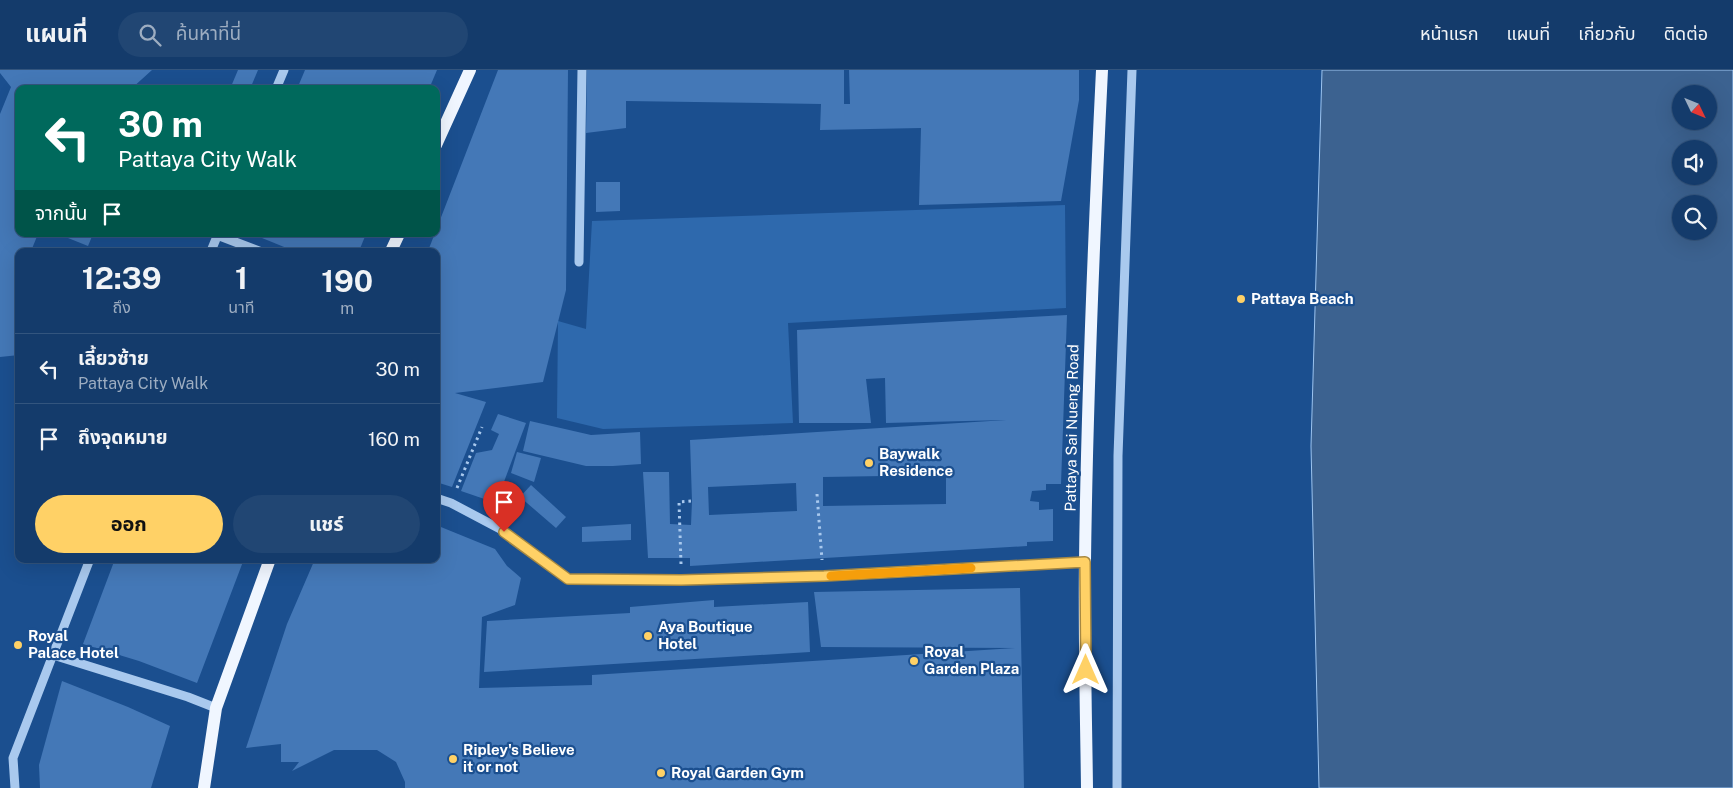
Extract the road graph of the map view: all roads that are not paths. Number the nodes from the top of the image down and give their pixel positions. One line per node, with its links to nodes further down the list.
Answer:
1 (284, 70): 6 (street)
2 (470, 70): 7 (main road)
3 (582, 70): 10 (street)
4 (1102, 70): 12 (main road, Pattaya Sai Nueng Road)
5 (1132, 70): 20 (street)
6 (278, 85)
7 (440, 135)
8 (224, 237): 9 (street)
9 (252, 248)
10 (579, 262)
11 (440, 499): 12 (street)
12 (1085, 562): 19 (main road, Pattaya Sai Nueng Road)
13 (88, 563): 15 (street)
14 (269, 563): 16 (main road)
15 (53, 655): 16 (street); 17 (street)
16 (216, 708): 18 (main road)
17 (15, 788)
18 (204, 788)
19 (1087, 788)
20 (1117, 788)

